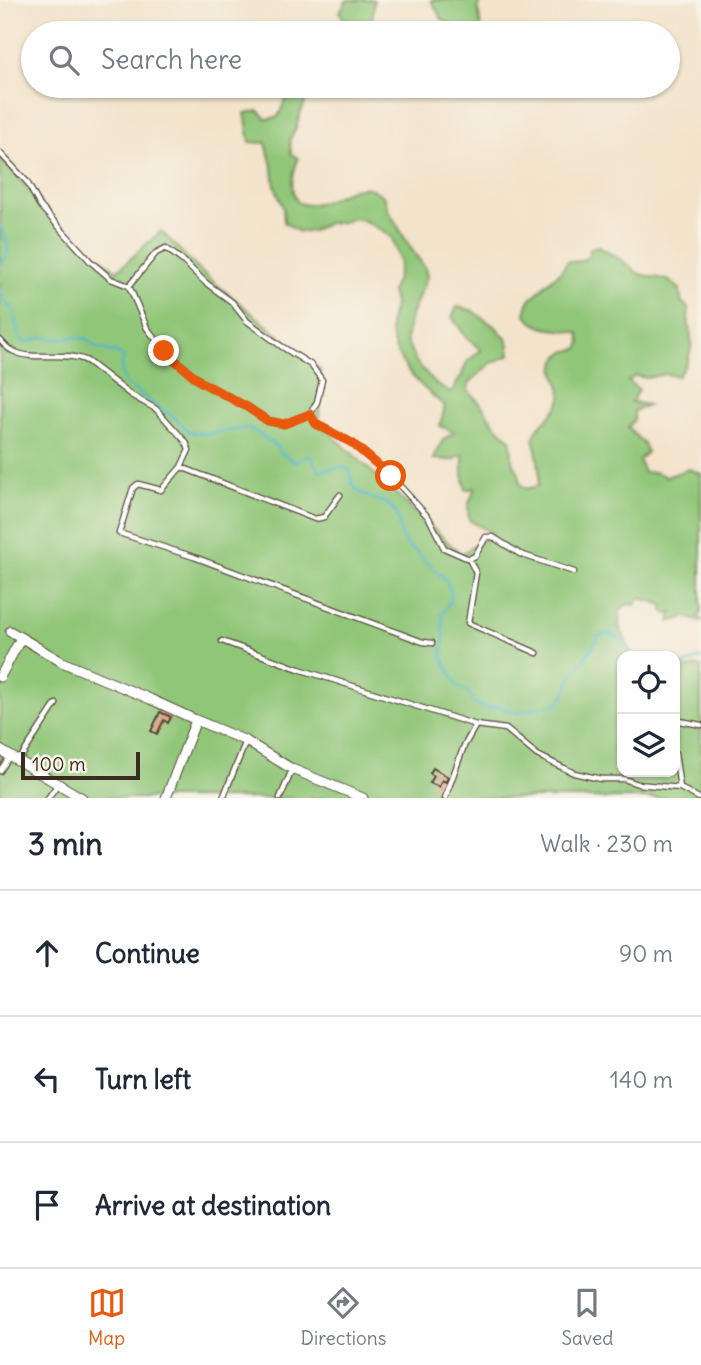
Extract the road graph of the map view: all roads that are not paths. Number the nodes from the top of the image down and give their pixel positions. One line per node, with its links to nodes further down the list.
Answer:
1 (0, 153): 2 (lane)
2 (129, 286): 4 (lane); 4 (lane)
3 (0, 340): 5 (lane)
4 (310, 414): 7 (lane)
5 (181, 467): 6 (lane); 12 (lane)
6 (340, 495)
7 (469, 559): 8 (lane); 13 (lane)
8 (574, 572)
9 (10, 631): 10 (street)
10 (21, 638): 14 (street); 16 (street)
11 (222, 641): 18 (lane)
12 (432, 643)
13 (537, 653)
14 (0, 677)
15 (56, 704): 22 (lane)
16 (196, 720): 20 (street); 31 (street)
17 (680, 721): 19 (lane)
18 (476, 725): 27 (lane); 35 (lane)
19 (701, 725)
20 (246, 741): 23 (street); 32 (lane)
21 (0, 750): 22 (street)
22 (13, 757): 24 (lane); 26 (street)
23 (292, 769): 28 (street); 33 (lane)
24 (0, 771)
25 (678, 777): 27 (lane)
26 (58, 784): 29 (lane); 30 (street)
27 (680, 788): 36 (lane)
28 (342, 794): 34 (street)
29 (48, 798)
30 (82, 798)
31 (166, 798)
32 (223, 798)
33 (280, 798)
34 (363, 798)
35 (445, 798)
36 (699, 798)

